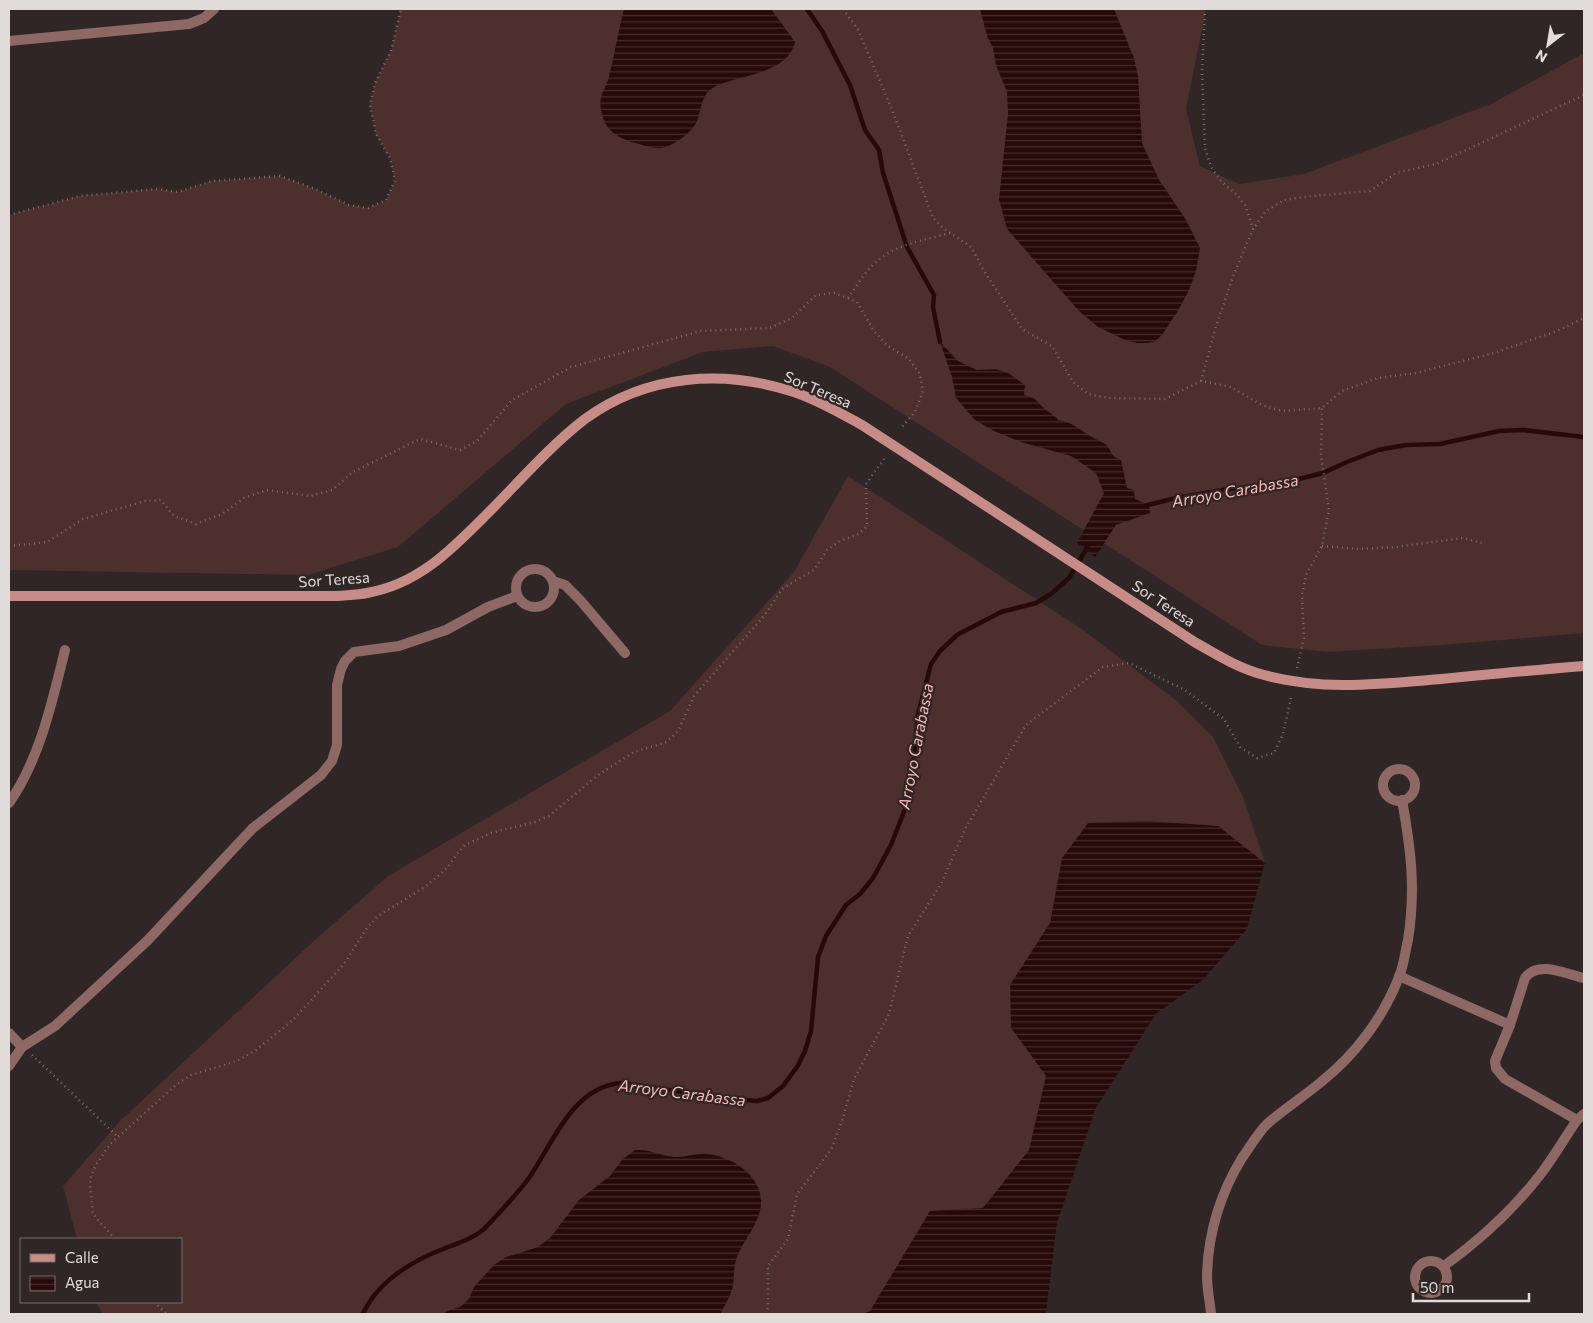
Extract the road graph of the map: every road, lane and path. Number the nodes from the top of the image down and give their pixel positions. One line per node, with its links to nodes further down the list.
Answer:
1 (214, 9): 5 (street)
2 (401, 9): 7 (path)
3 (843, 9): 9 (path)
4 (1206, 9): 8 (path)
5 (9, 41)
6 (1584, 95): 8 (path)
7 (9, 215)
8 (1253, 229): 12 (path)
9 (951, 233): 10 (path); 12 (path)
10 (848, 298): 14 (path); 17 (path)
11 (1584, 318): 13 (path)
12 (1202, 381): 13 (path)
13 (1322, 408): 18 (path)
14 (902, 427)
15 (884, 459): 36 (path)
16 (1482, 543): 18 (path)
17 (9, 546)
18 (1322, 546): 25 (path)
19 (553, 581): 21 (street); 21 (street); 23 (street)
20 (9, 596): 24 (street, Sor Teresa)
21 (517, 596): 33 (street)
22 (65, 650): 28 (street)
23 (625, 653)
24 (1584, 666)
25 (1297, 668)
26 (1292, 698): 41 (path)
27 (1402, 800): 29 (street)
28 (9, 803)
29 (1400, 976): 31 (street); 42 (street)
30 (1584, 978): 31 (street)
31 (1510, 1025): 35 (street)
32 (9, 1033): 33 (street)
33 (22, 1047): 34 (street); 36 (path)
34 (9, 1066)
35 (1580, 1117): 38 (street)
36 (118, 1137): 37 (path)
37 (114, 1238)
38 (1444, 1266)
39 (155, 1303): 40 (path)
40 (167, 1314)
41 (766, 1314)
42 (1211, 1314)

